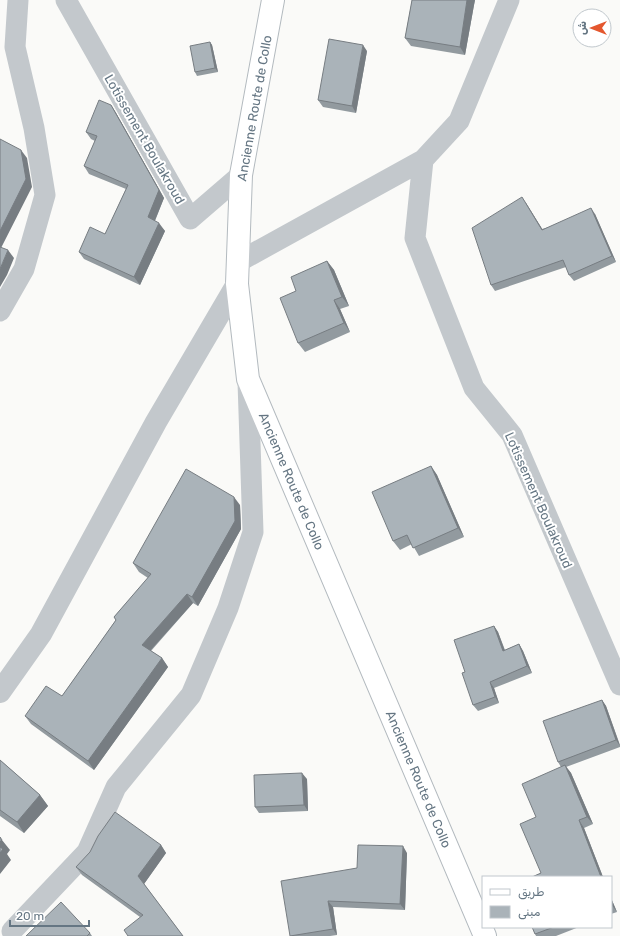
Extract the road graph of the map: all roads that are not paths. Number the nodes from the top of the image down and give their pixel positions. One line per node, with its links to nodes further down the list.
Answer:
1 (18, 0): 9 (street)
2 (66, 0): 6 (street, Lotissement Boulakroud)
3 (273, 0): 6 (main road, Ancienne Route de Collo)
4 (509, 0): 5 (street)
5 (423, 160): 7 (street); 11 (street, Lotissement Boulakroud)
6 (241, 175): 7 (main road, Ancienne Route de Collo)
7 (238, 262): 8 (main road, Ancienne Route de Collo)
8 (237, 284): 10 (main road, Ancienne Route de Collo); 12 (street)
9 (0, 311)
10 (248, 380): 13 (street); 14 (main road, Ancienne Route de Collo)
11 (620, 685)
12 (0, 692)
13 (12, 931)
14 (485, 936)

